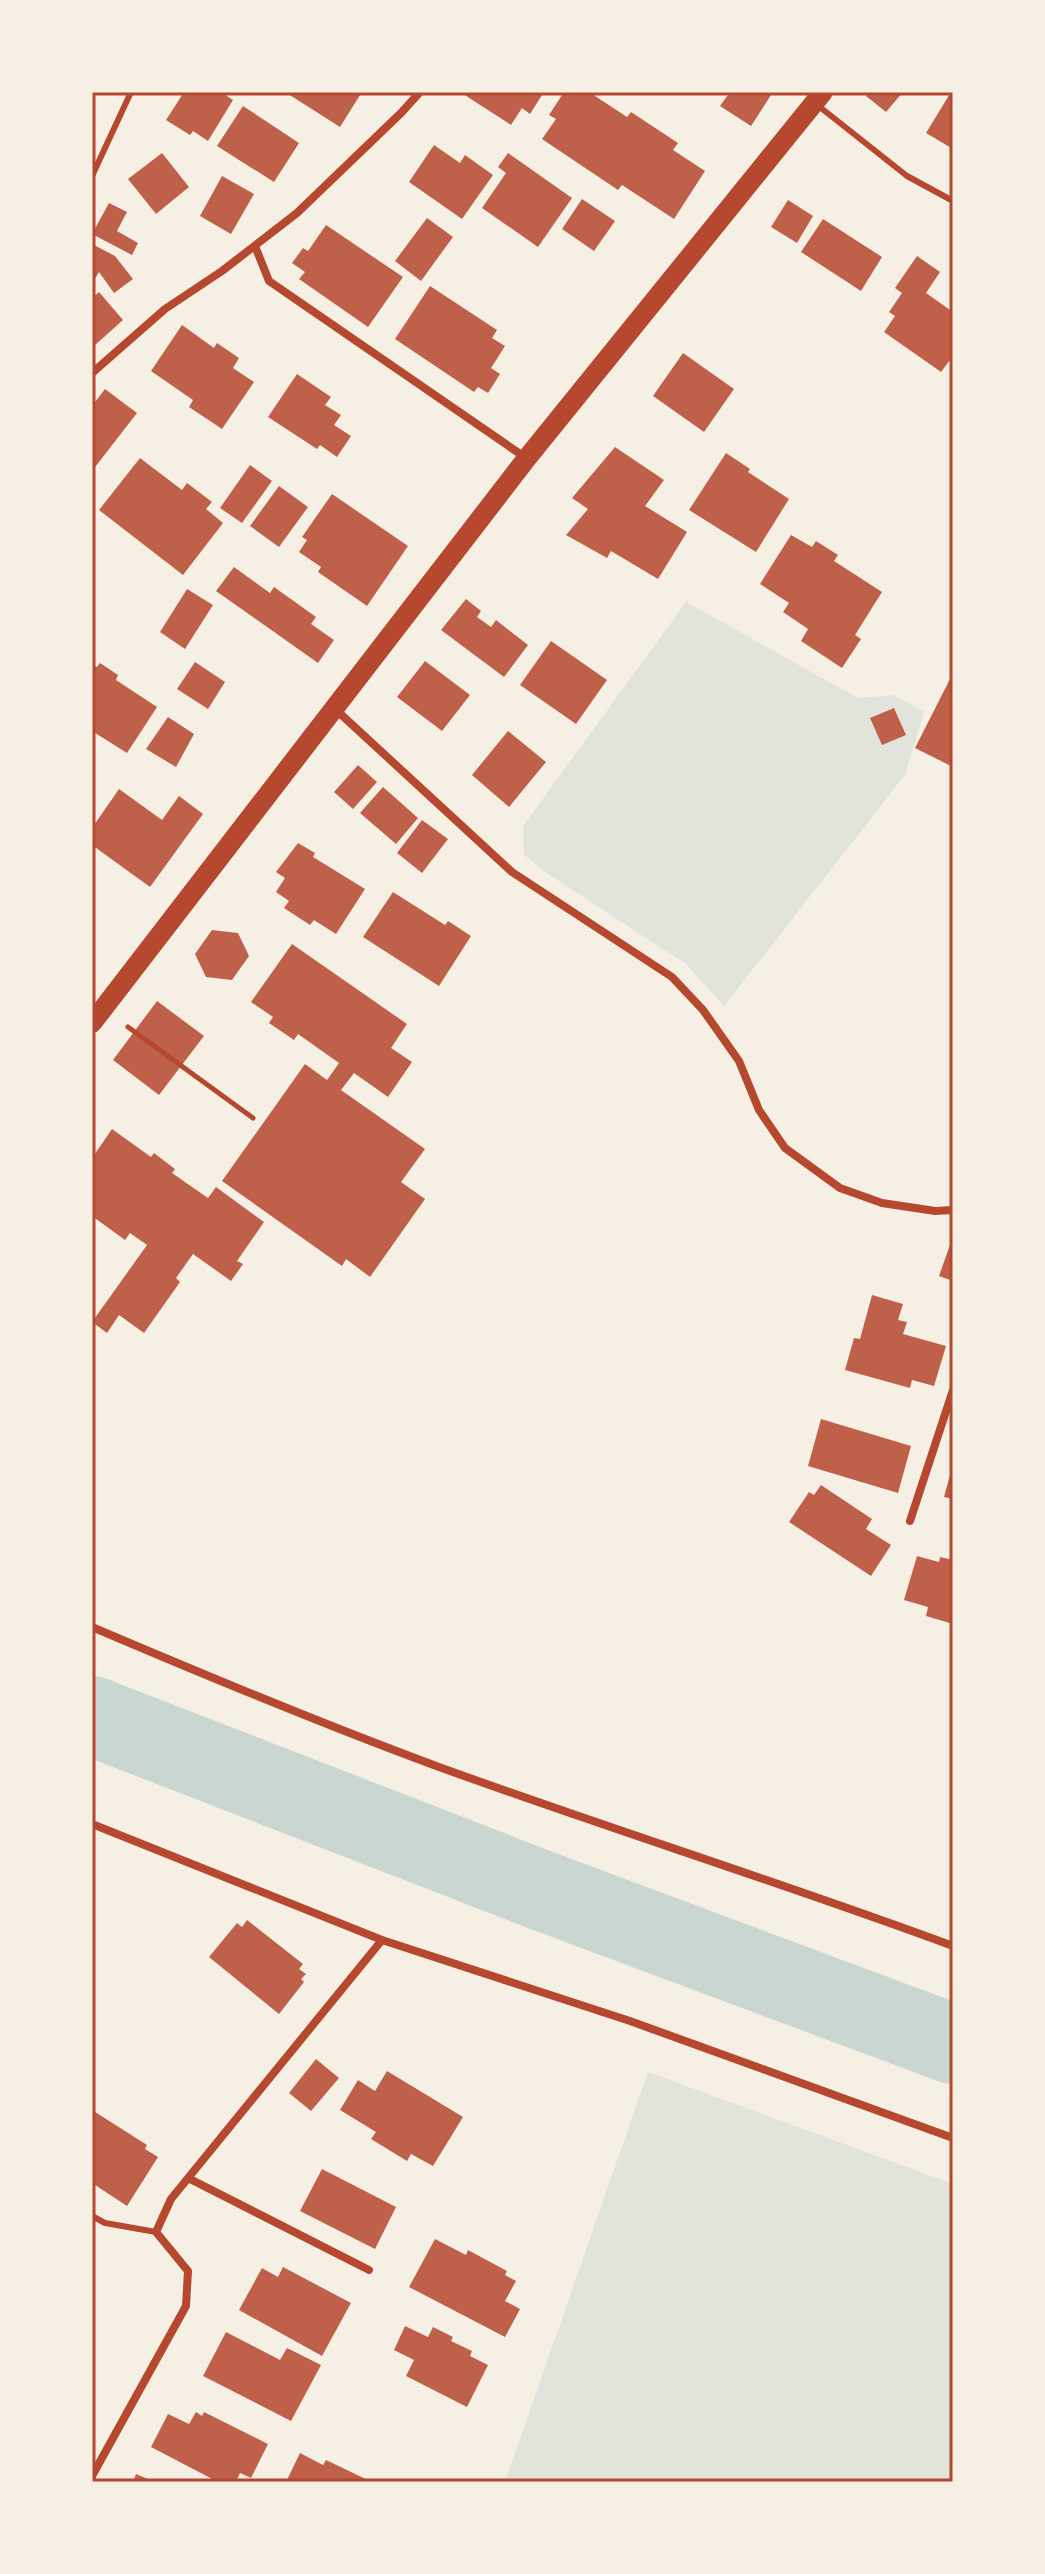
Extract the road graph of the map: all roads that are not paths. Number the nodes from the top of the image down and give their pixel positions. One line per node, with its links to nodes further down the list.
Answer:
1 (131, 92): 4 (lane)
2 (420, 92): 6 (street)
3 (819, 97): 5 (lane); 8 (main road)
4 (92, 176)
5 (953, 201)
6 (255, 246): 7 (street); 8 (street)
7 (92, 373)
8 (527, 458): 9 (main road)
9 (333, 707): 10 (main road); 11 (street)
10 (98, 1016)
11 (953, 1210)
12 (953, 1390): 13 (street)
13 (910, 1521)
14 (92, 1627): 17 (street)
15 (92, 1824): 16 (street)
16 (382, 1940): 18 (street); 19 (street)
17 (953, 1946)
18 (953, 2138)
19 (188, 2178): 21 (street); 22 (street)
20 (92, 2216): 21 (lane)
21 (156, 2232): 23 (street)
22 (369, 2270)
23 (92, 2476)

